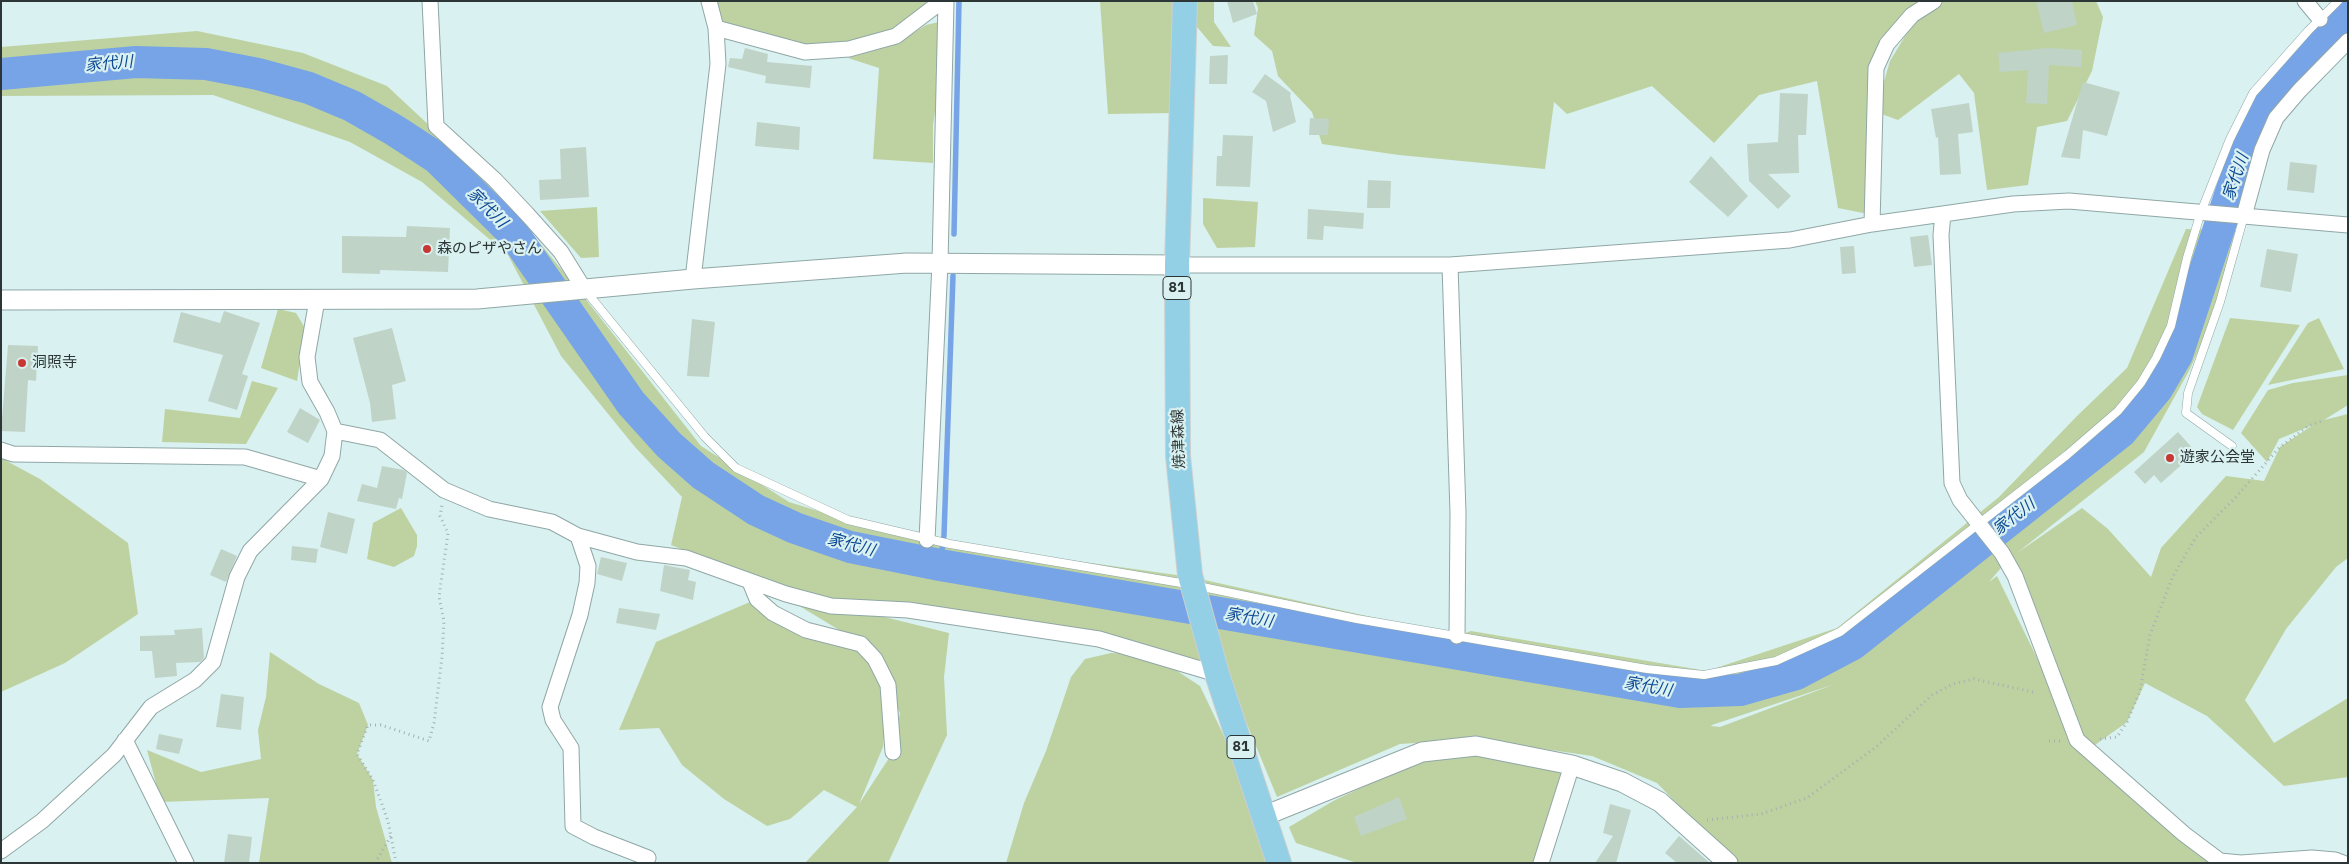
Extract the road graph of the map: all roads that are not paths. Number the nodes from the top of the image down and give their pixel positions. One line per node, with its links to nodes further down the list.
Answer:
1 (430, 1): 20 (street)
2 (709, 1): 9 (street)
3 (944, 1): 9 (street); 16 (street)
4 (1185, 1): 18 (main road, 焼津森線 / 81)
5 (1934, 1): 14 (street)
6 (2305, 1): 8 (street)
7 (2338, 1): 8 (lane)
8 (2320, 19): 11 (lane)
9 (716, 28): 19 (street)
10 (2348, 41): 13 (street)
11 (2207, 212): 12 (street); 13 (street); 27 (lane)
12 (1943, 214): 14 (street); 27 (street)
13 (2244, 216): 15 (street); 24 (lane)
14 (1872, 224): 17 (street)
15 (2348, 225)
16 (940, 262): 18 (street); 19 (street); 29 (street)
17 (1450, 265): 18 (street); 32 (street)
18 (1177, 266): 30 (main road, 焼津森線 / 81)
19 (693, 279): 20 (street)
20 (575, 290): 22 (street); 29 (lane)
21 (1, 300): 22 (street)
22 (317, 300): 23 (street)
23 (335, 431): 26 (street); 28 (street)
24 (2232, 446)
25 (1, 450): 26 (street)
26 (321, 478): 34 (street)
27 (1980, 525): 32 (lane); 44 (street)
28 (578, 536): 31 (street); 39 (street)
29 (932, 541): 30 (lane)
30 (1192, 580): 32 (lane); 33 (main road, 焼津森線 / 81)
31 (750, 582): 33 (street); 35 (street)
32 (1457, 636)
33 (1218, 674): 37 (main road, 焼津森線 / 81)
34 (125, 740): 38 (street); 40 (street)
35 (893, 752)
36 (1572, 765): 37 (street); 42 (street); 43 (street)
37 (1264, 816): 41 (main road, 焼津森線 / 81)
38 (1, 851)
39 (648, 858)
40 (186, 863)
41 (1279, 863)
42 (1541, 863)
43 (1728, 863)
44 (2343, 863)

